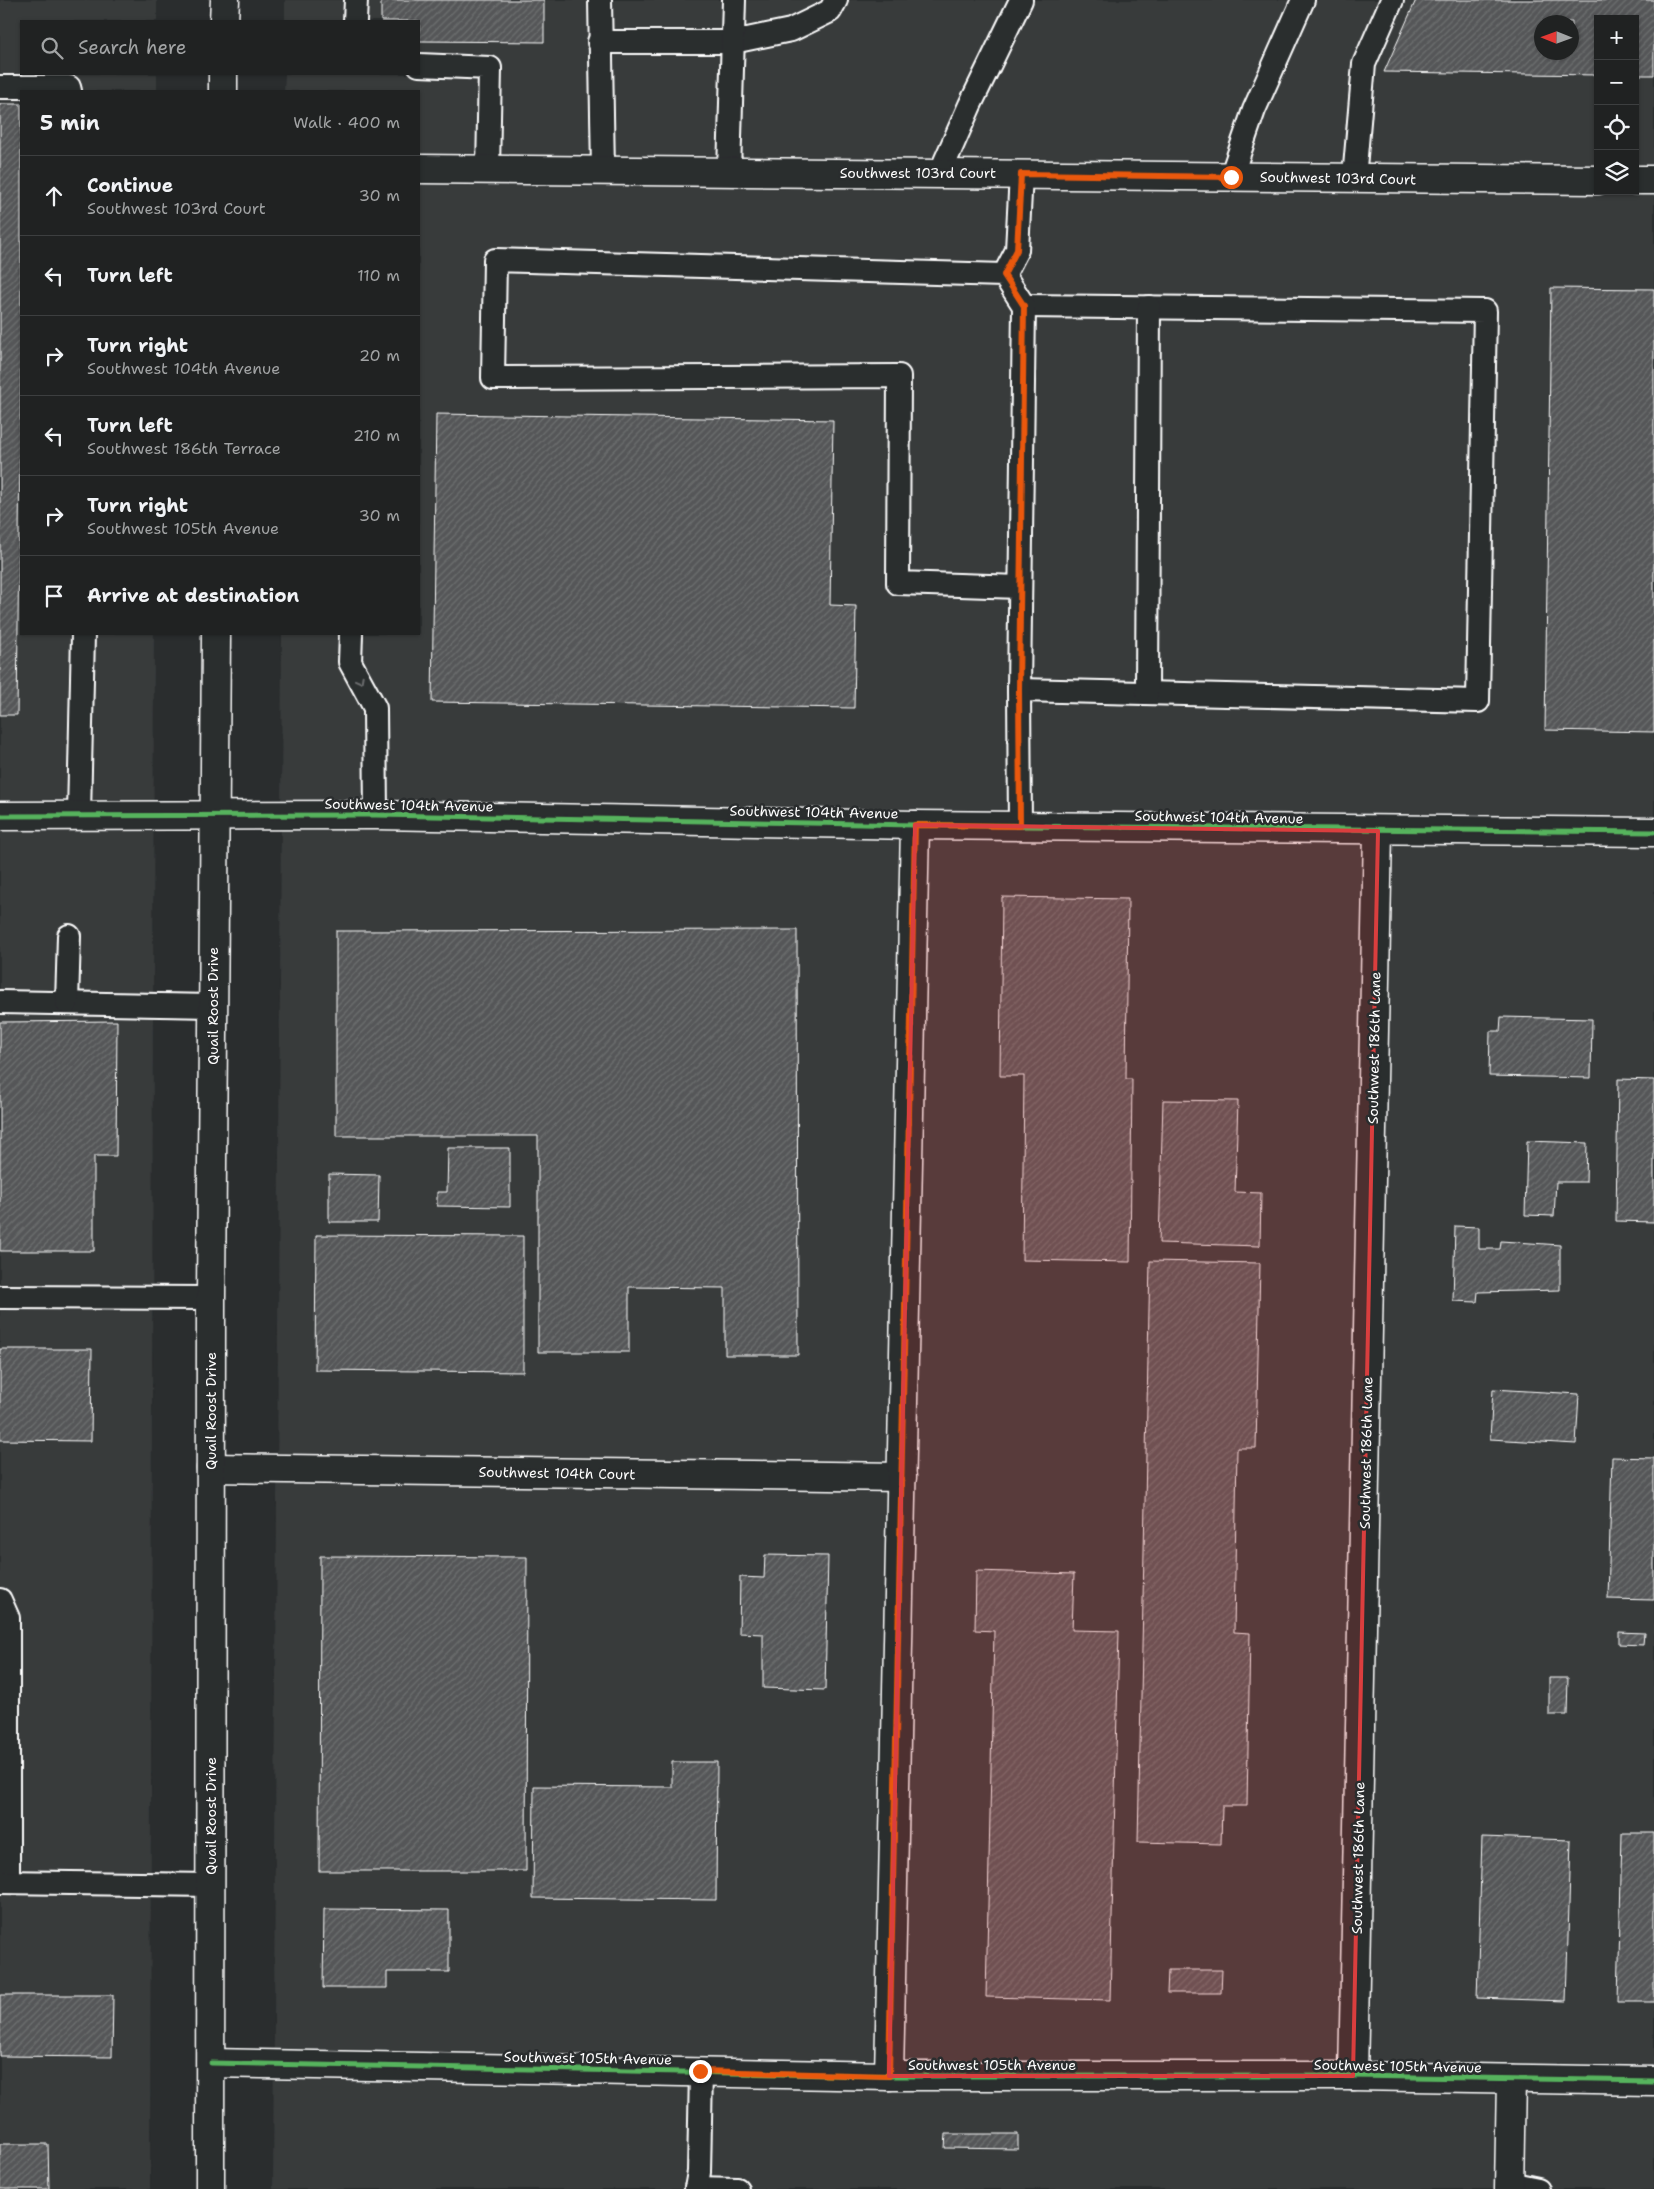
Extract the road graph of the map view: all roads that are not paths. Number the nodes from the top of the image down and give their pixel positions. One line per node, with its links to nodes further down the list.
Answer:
1 (224, 0): 9 (street)
2 (356, 0): 10 (lane)
3 (600, 0): 11 (lane)
4 (734, 0): 12 (lane)
5 (836, 0): 12 (lane)
6 (1021, 0): 22 (lane)
7 (1303, 0): 24 (lane)
8 (1392, 0): 25 (lane)
9 (224, 20)
10 (355, 20)
11 (599, 42): 12 (lane); 20 (lane)
12 (733, 42): 21 (lane)
13 (420, 66): 19 (lane)
14 (223, 75): 17 (street)
15 (0, 87): 16 (lane)
16 (70, 90)
17 (223, 90)
18 (420, 169): 19 (street, Southwest 103rd Court)
19 (488, 170): 20 (street, Southwest 103rd Court)
20 (603, 170): 21 (street, Southwest 103rd Court)
21 (729, 172): 22 (street, Southwest 103rd Court)
22 (940, 173): 23 (street, Southwest 103rd Court)
23 (1021, 174): 24 (street, Southwest 103rd Court); 29 (lane)
24 (1231, 177): 25 (street, Southwest 103rd Court)
25 (1354, 179): 26 (street, Southwest 103rd Court)
26 (1594, 180)
27 (1639, 180): 28 (street)
28 (1654, 180)
29 (1004, 275): 30 (lane); 32 (lane)
30 (1024, 306): 31 (lane); 32 (lane)
31 (1150, 307): 37 (lane); 37 (lane)
32 (1020, 587): 36 (lane)
33 (83, 635): 38 (lane)
34 (216, 635): 39 (street, Quail Roost Drive)
35 (351, 635): 40 (lane, one-way to 40)
36 (1019, 690): 37 (lane); 43 (lane)
37 (1147, 693)
38 (79, 815): 39 (street, Southwest 104th Avenue); 41 (street, Southwest 104th Avenue)
39 (214, 815): 40 (street, Southwest 104th Avenue); 49 (street, Quail Roost Drive)
40 (376, 815): 42 (street, Southwest 104th Avenue)
41 (0, 816)
42 (915, 825): 43 (street, Southwest 104th Avenue); 53 (street)
43 (1020, 826): 44 (street, Southwest 104th Avenue)
44 (1378, 830): 45 (street, Southwest 104th Avenue); 60 (street, Southwest 186th Lane)
45 (1654, 832)
46 (69, 936): 48 (lane)
47 (0, 1002): 48 (lane)
48 (67, 1003): 49 (lane)
49 (213, 1006): 51 (street, Quail Roost Drive)
50 (0, 1297): 51 (lane)
51 (211, 1298): 52 (street, Quail Roost Drive)
52 (211, 1468): 53 (street, Southwest 104th Court); 56 (street, Quail Roost Drive)
53 (902, 1477): 59 (street)
54 (0, 1600): 55 (lane)
55 (4, 1882): 56 (lane)
56 (211, 1885): 57 (street, Quail Roost Drive)
57 (211, 2063): 58 (street, Southwest 105th Avenue); 65 (street, Quail Roost Drive)
58 (700, 2071): 59 (street, Southwest 105th Avenue); 64 (lane)
59 (889, 2076): 60 (street, Southwest 105th Avenue)
60 (1353, 2076): 61 (street, Southwest 105th Avenue)
61 (1511, 2079): 62 (street, Southwest 105th Avenue); 63 (street)
62 (1654, 2081)
63 (1509, 2186): 67 (lane)
64 (696, 2188): 66 (lane)
65 (210, 2189)
66 (737, 2189)
67 (1538, 2189)

